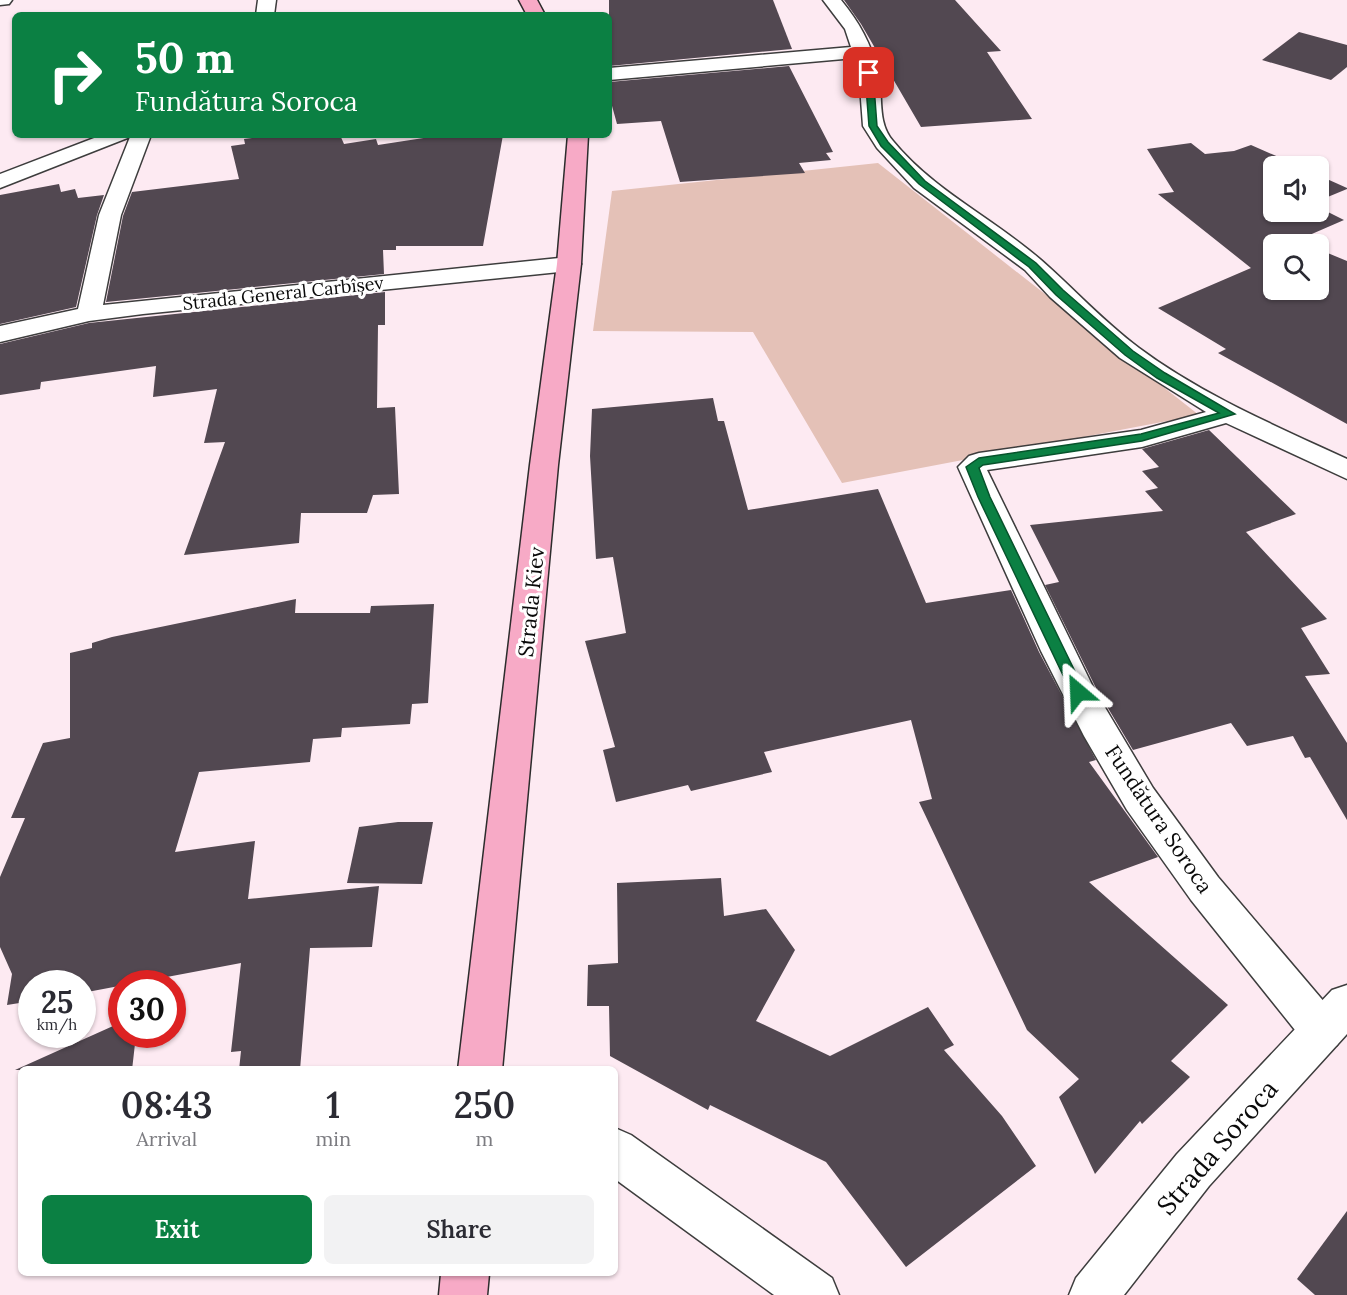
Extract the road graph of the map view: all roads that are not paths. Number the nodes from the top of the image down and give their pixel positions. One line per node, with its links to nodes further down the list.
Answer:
1 (832, 0): 2 (street)
2 (862, 52): 3 (street); 11 (street)
3 (612, 74)
4 (113, 138): 7 (street)
5 (139, 138): 9 (street)
6 (578, 138): 8 (main road, Strada Kiev)
7 (0, 181)
8 (569, 264): 9 (street, Strada General Carbîșev); 14 (main road, Strada Kiev)
9 (89, 314): 10 (street, Strada General Carbîșev)
10 (0, 334)
11 (1229, 414): 12 (street); 13 (street, Fundătura Sorocа)
12 (1347, 470)
13 (1334, 1017): 19 (street, Strada Soroca)
14 (486, 1066)
15 (618, 1153): 18 (street)
16 (465, 1276): 17 (main road)
17 (463, 1295)
18 (815, 1295)
19 (1094, 1295)

